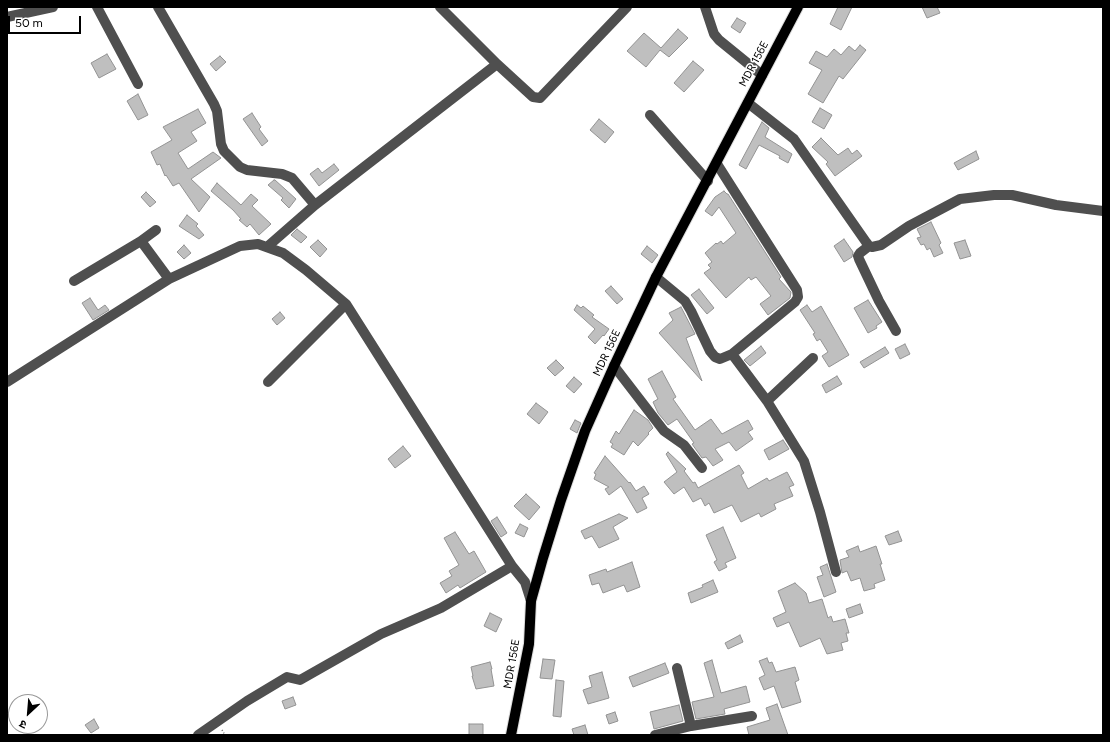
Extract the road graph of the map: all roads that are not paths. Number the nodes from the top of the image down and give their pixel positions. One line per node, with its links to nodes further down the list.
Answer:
1 (53, 7): 8 (street)
2 (97, 7): 11 (street)
3 (158, 7): 16 (street)
4 (440, 7): 9 (street)
5 (627, 7): 9 (street)
6 (705, 7): 10 (street)
7 (798, 7): 10 (main road, MDR 156E)
8 (7, 17)
9 (497, 64): 16 (street)
10 (762, 75): 12 (main road, MDR 156E)
11 (138, 84)
12 (748, 103): 14 (main road, MDR 156E); 20 (street)
13 (650, 115): 15 (street)
14 (717, 164): 15 (main road, MDR 156E); 27 (street)
15 (708, 181): 22 (main road, MDR 156E)
16 (315, 205): 21 (street)
17 (1103, 211): 20 (street)
18 (156, 230): 19 (street)
19 (141, 241): 23 (street); 24 (street)
20 (869, 246): 26 (street)
21 (267, 248): 23 (street); 25 (street)
22 (656, 277): 27 (street); 29 (main road, MDR 156E)
23 (169, 279): 30 (street)
24 (74, 281)
25 (346, 304): 31 (street); 34 (street)
26 (896, 332)
27 (732, 354): 32 (street)
28 (813, 358): 32 (street)
29 (614, 366): 33 (street); 36 (main road, MDR 156E)
30 (7, 382)
31 (268, 382)
32 (767, 401): 35 (street)
33 (702, 468)
34 (512, 566): 36 (street); 40 (street)
35 (836, 572)
36 (531, 601): 41 (main road, MDR 156E)
37 (677, 668): 39 (street)
38 (752, 716): 39 (street)
39 (691, 726): 42 (street)
40 (198, 735)
41 (511, 735)
42 (656, 735)

